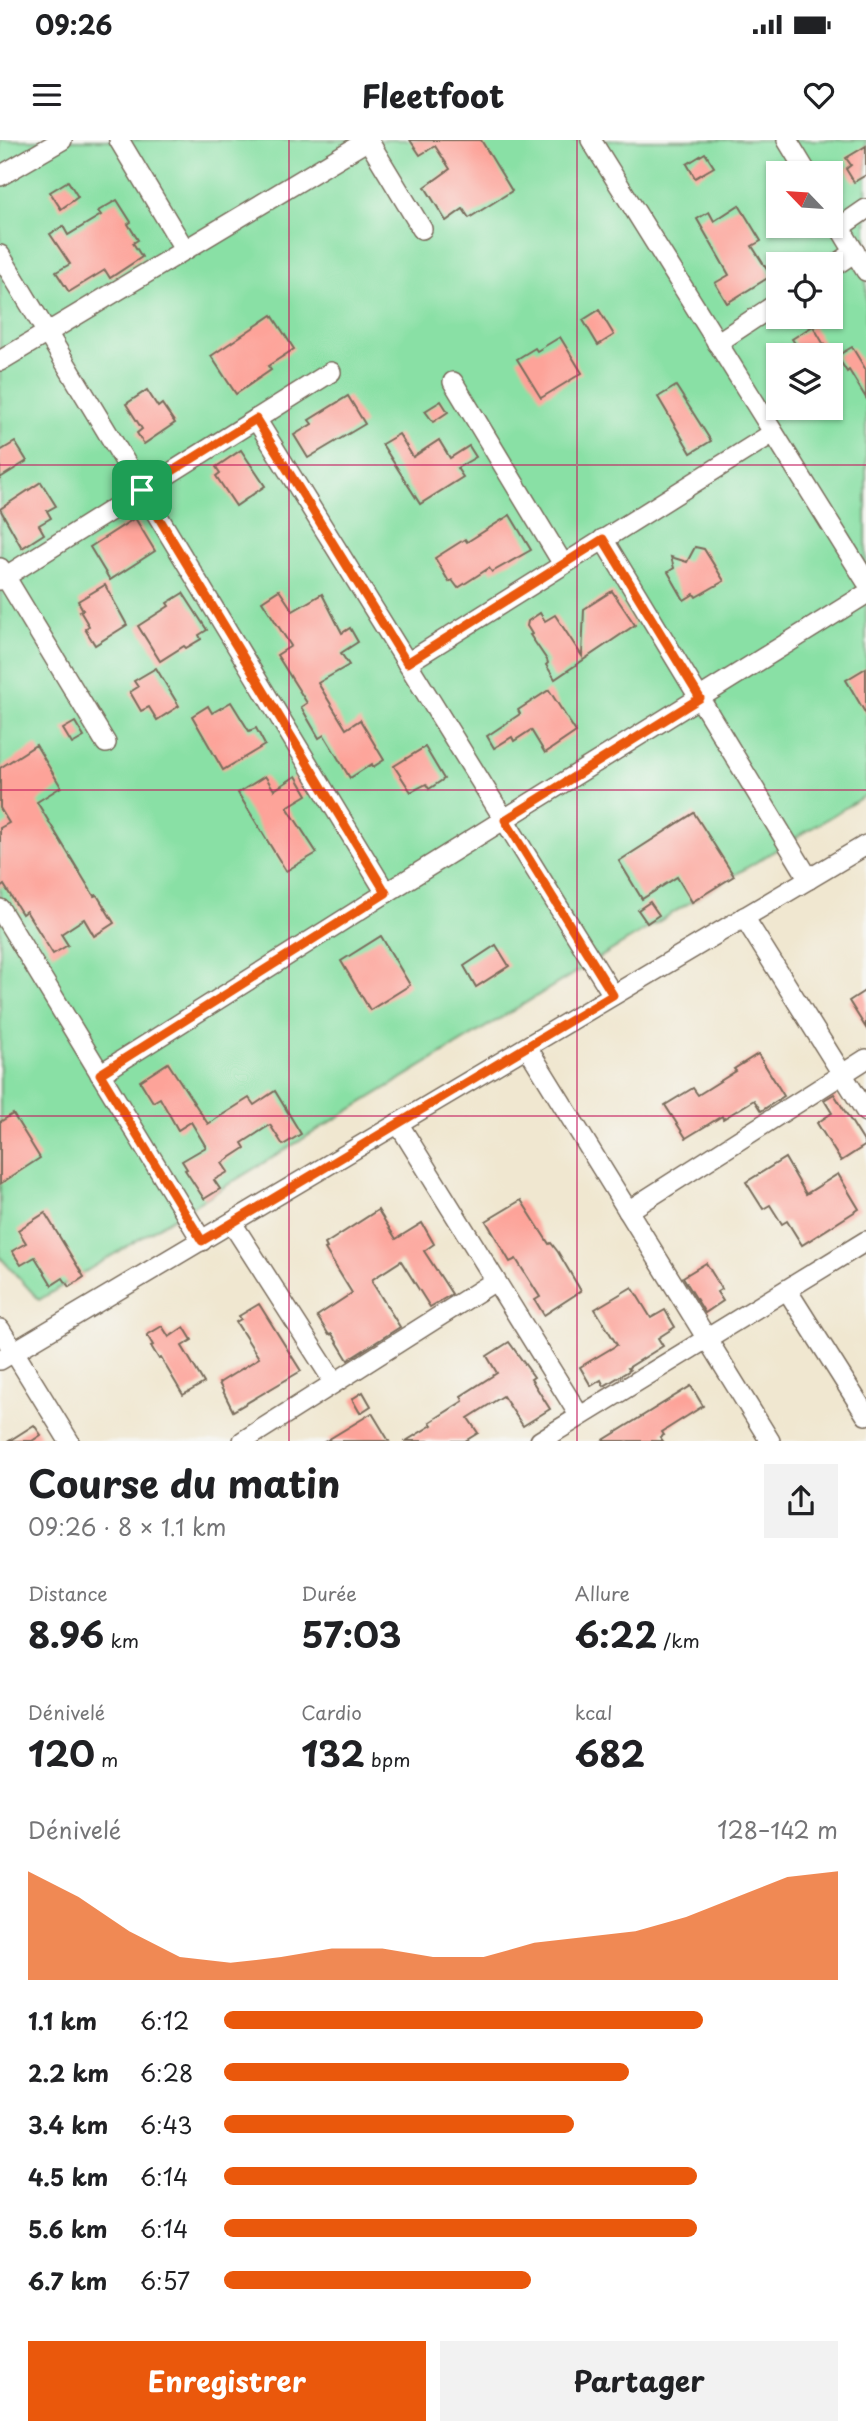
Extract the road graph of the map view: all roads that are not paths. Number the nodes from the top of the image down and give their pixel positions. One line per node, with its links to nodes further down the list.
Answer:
1 (62, 140): 7 (street)
2 (119, 140): 12 (street)
3 (368, 140): 10 (street); 12 (street)
4 (591, 140): 19 (street)
5 (788, 140): 6 (street)
6 (800, 161)
7 (0, 176)
8 (866, 209): 9 (street)
9 (844, 217)
10 (422, 229)
11 (844, 233): 13 (street)
12 (185, 250): 18 (street)
13 (855, 252): 15 (street); 16 (street)
14 (0, 255): 18 (street)
15 (843, 260)
16 (866, 271)
17 (766, 311): 19 (street)
18 (47, 332): 20 (street); 25 (street)
19 (718, 343): 24 (street)
20 (0, 360)
21 (331, 372): 23 (street)
22 (453, 382): 27 (street)
23 (256, 419): 25 (street); 31 (street)
24 (773, 433): 26 (street); 29 (street)
25 (142, 490): 28 (street); 37 (street)
26 (603, 539): 27 (street); 32 (street)
27 (563, 564): 31 (street)
28 (2, 575): 33 (street)
29 (866, 581)
30 (866, 594): 32 (street)
31 (407, 663): 34 (street)
32 (700, 698): 34 (street); 36 (street)
33 (106, 743)
34 (505, 820): 37 (street); 40 (street)
35 (866, 845): 36 (street)
36 (809, 878): 39 (street)
37 (386, 893): 44 (street)
38 (0, 909): 44 (street)
39 (744, 917): 40 (street); 43 (street)
40 (613, 995): 41 (street)
41 (527, 1046): 46 (street); 47 (street)
42 (866, 1059): 43 (street)
43 (842, 1073): 45 (street); 47 (street)
44 (100, 1074): 49 (street)
45 (866, 1112)
46 (398, 1124): 48 (street); 51 (street)
47 (628, 1211): 54 (street)
48 (232, 1223): 49 (street); 56 (street)
49 (202, 1241): 55 (street)
50 (866, 1241): 52 (street)
51 (495, 1281): 56 (street); 57 (street)
52 (787, 1290): 54 (street); 58 (street)
53 (0, 1329): 55 (street)
54 (708, 1339): 57 (street); 62 (street)
55 (7, 1356): 60 (street)
56 (334, 1382): 61 (street)
57 (579, 1415): 59 (street)
58 (866, 1415)
59 (552, 1438)
60 (69, 1441)
61 (243, 1441)
62 (770, 1441)

